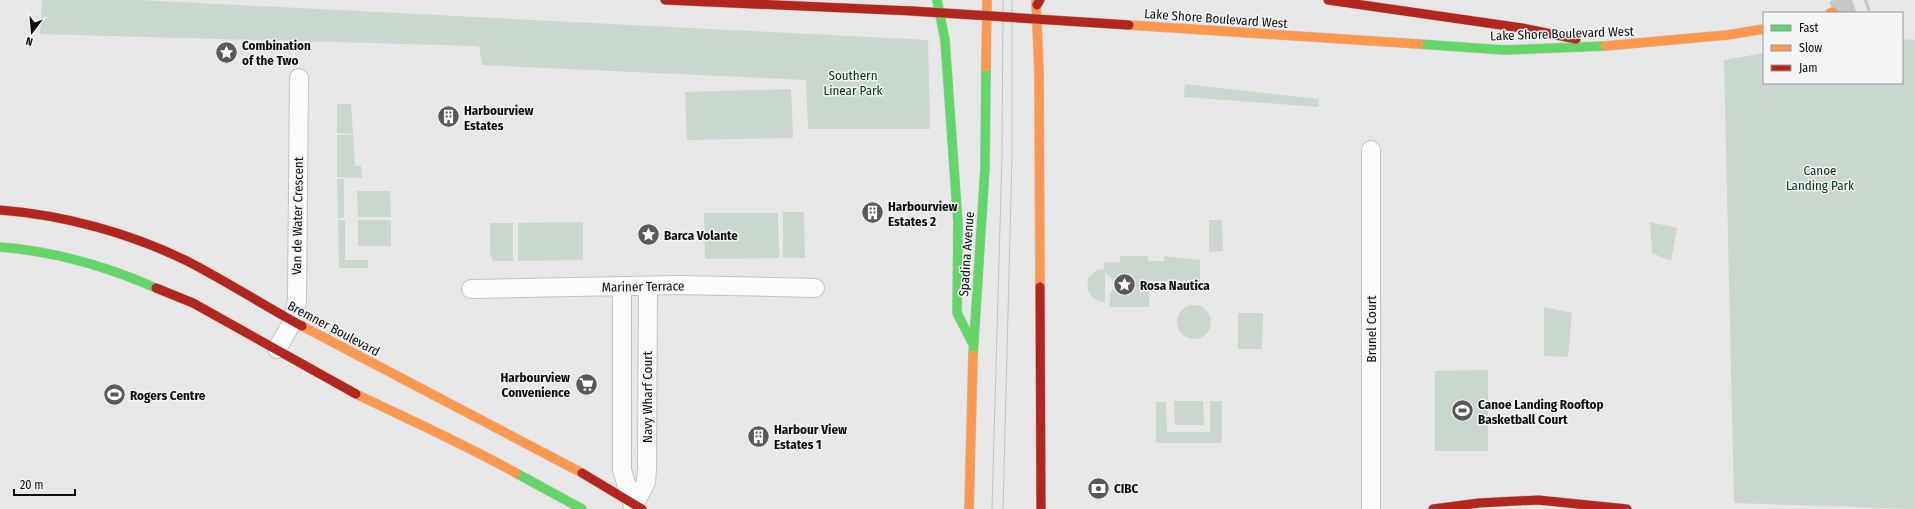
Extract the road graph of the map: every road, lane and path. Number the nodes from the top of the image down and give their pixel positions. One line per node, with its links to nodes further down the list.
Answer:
1 (665, 0): 7 (main road, Lake Shore Boulevard West)
2 (881, 0): 7 (main road)
3 (937, 0): 19 (main road)
4 (987, 0): 19 (main road, Spadina Avenue)
5 (1328, 0): 9 (main road)
6 (1038, 2): 24 (main road)
7 (912, 11): 9 (main road, Lake Shore Boulevard West, bridge)
8 (1763, 29): 9 (main road, Lake Shore Boulevard West)
9 (1607, 46)
10 (299, 78): 18 (street, Van de Water Crescent)
11 (1370, 150): 25 (street, Brunel Court)
12 (0, 210): 18 (main road, Bremner Boulevard)
13 (0, 247): 20 (main road)
14 (622, 286): 15 (street, Mariner Terrace); 17 (street, Mariner Terrace); 21 (street, Navy Wharf Court)
15 (648, 286): 16 (street, Mariner Terrace); 21 (street, Navy Wharf Court)
16 (816, 288)
17 (470, 289)
18 (293, 321): 20 (street, Van de Water Crescent); 21 (main road, Bremner Boulevard)
19 (973, 344): 23 (main road, Spadina Avenue)
20 (278, 349): 22 (main road)
21 (637, 508)
22 (582, 509)
23 (969, 509)
24 (1041, 509)
25 (1371, 509)
26 (1433, 509): 27 (main road)
27 (1627, 509)

